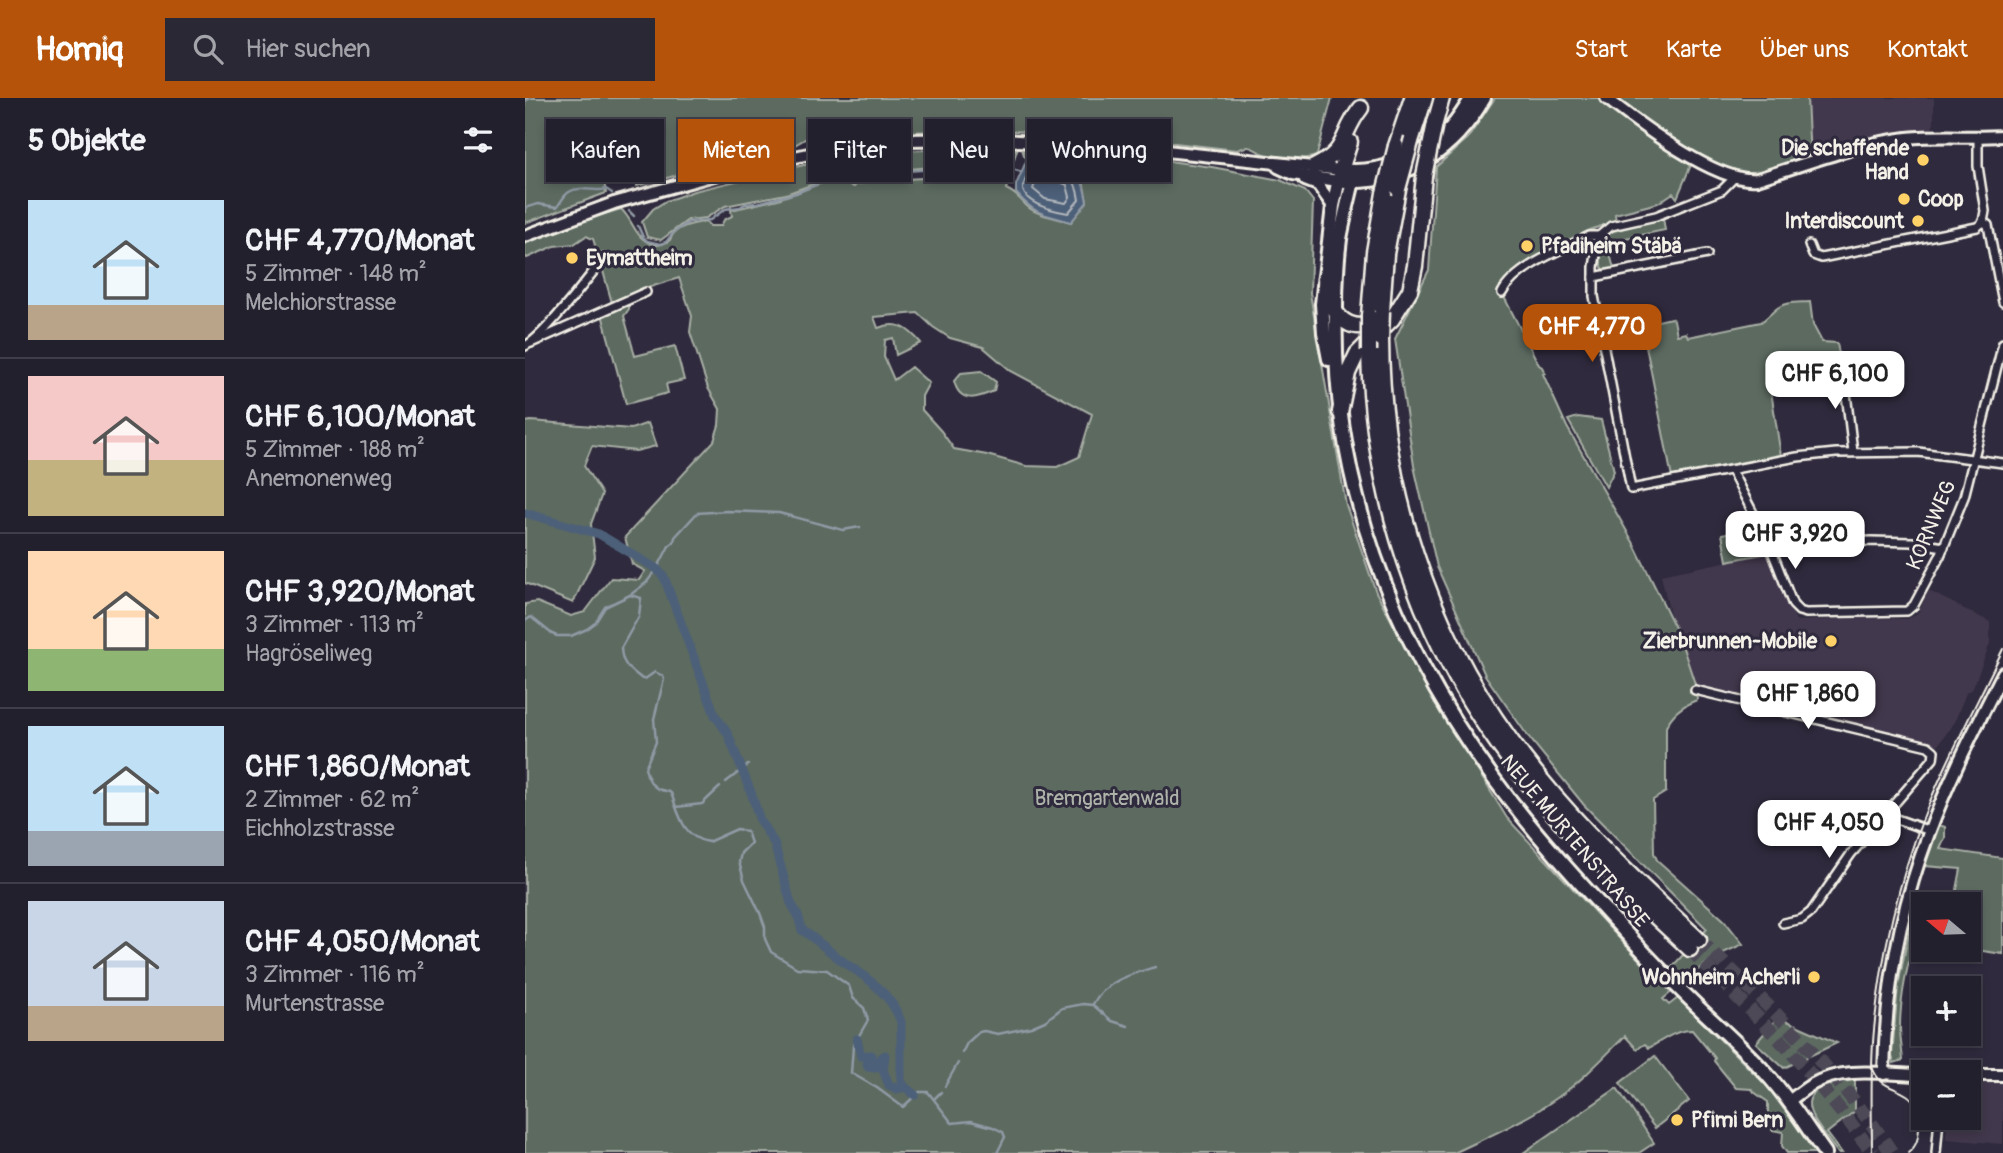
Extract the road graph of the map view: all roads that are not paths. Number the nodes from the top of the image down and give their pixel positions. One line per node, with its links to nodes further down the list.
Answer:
1 (1412, 98): 15 (highway, bridge)
2 (1425, 98): 15 (highway, bridge)
3 (1442, 98): 27 (highway, bridge)
4 (1472, 98): 13 (main road)
5 (1484, 98): 13 (main road)
6 (1606, 98): 14 (street)
7 (1363, 103): 11 (highway); 13 (highway)
8 (2003, 136): 9 (street)
9 (1977, 137): 14 (street); 17 (street)
10 (1272, 164): 11 (street); 12 (street); 18 (street)
11 (1314, 167): 13 (street)
12 (1293, 174): 13 (street); 16 (street)
13 (1347, 176): 16 (main road, NEUE MURTENSTRASSE); 29 (main road, NEUE MURTENSTRASSE)
14 (1734, 178): 19 (street)
15 (1391, 191): 30 (highway)
16 (1333, 206): 24 (main road, NEUE MURTENSTRASSE)
17 (1983, 222): 20 (street); 28 (street)
18 (525, 236)
19 (1599, 236): 23 (street); 26 (street)
20 (1809, 245)
21 (1707, 254): 23 (street)
22 (604, 258): 32 (street)
23 (1594, 277): 39 (street)
24 (1325, 278): 29 (highway); 34 (main road, NEUE MURTENSTRASSE)
25 (646, 292): 32 (street)
26 (1502, 293)
27 (1404, 300): 29 (highway); 35 (highway)
28 (2003, 302)
29 (1335, 313): 34 (main road, NEUE MURTENSTRASSE)
30 (1375, 314): 30 (highway, bridge)
31 (2003, 343): 37 (street, KORNWEG)
32 (528, 345)
33 (1843, 368): 36 (street)
34 (1336, 388): 35 (main road, NEUE MURTENSTRASSE)
35 (1340, 412): 51 (main road, NEUE MURTENSTRASSE)
36 (1853, 452): 37 (street); 39 (street)
37 (1975, 458): 38 (street); 41 (street, KORNWEG)
38 (2003, 463)
39 (1731, 470): 40 (street)
40 (1770, 546): 41 (street); 41 (street, KORNWEG)
41 (1944, 547)
42 (2003, 673): 45 (street)
43 (1695, 690): 44 (street)
44 (1885, 815): 45 (street); 46 (street)
45 (1930, 831): 47 (street)
46 (1783, 923)
47 (1884, 1074): 48 (street); 51 (street)
48 (1911, 1075)
49 (2003, 1075): 50 (street)
50 (1981, 1076)
51 (1789, 1101): 53 (main road, NEUE MURTENSTRASSE)
52 (1938, 1130): 54 (street)
53 (1825, 1153)
54 (1936, 1153)

